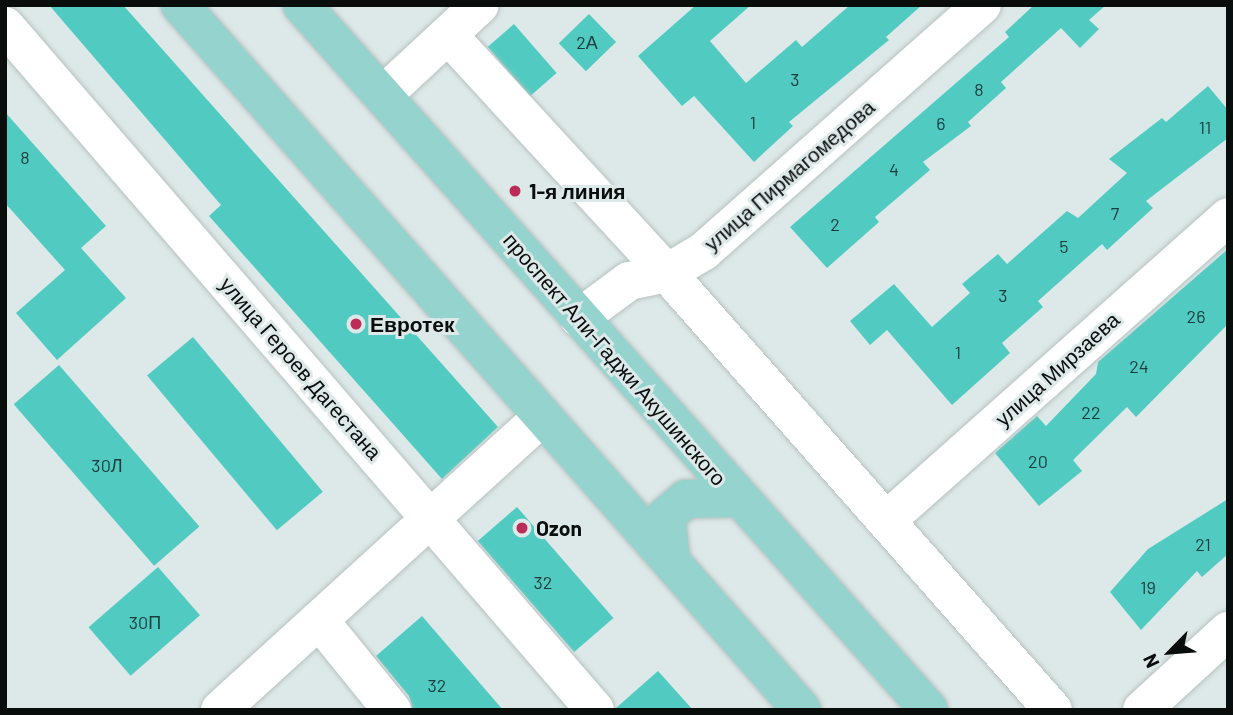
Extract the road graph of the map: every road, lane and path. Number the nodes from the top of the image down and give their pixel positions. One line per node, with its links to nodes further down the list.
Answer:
1 (180, 5): 11 (main road)
2 (302, 5): 7 (main road, проспект Али-Гаджи Акушинского)
3 (480, 5): 6 (street)
4 (982, 5): 9 (street, улица Пирмагомедова)
5 (5, 26): 13 (street, улица Героев Дагестана)
6 (448, 35): 7 (street); 9 (street)
7 (383, 95): 10 (main road, проспект Али-Гаджи Акушинского)
8 (1228, 217): 14 (street, улица Мирзаева)
9 (667, 273): 10 (street, улица Пирмагомедова); 14 (street)
10 (579, 318): 12 (main road, проспект Али-Гаджи Акушинского)
11 (542, 417): 13 (street); 15 (main road)
12 (736, 498): 15 (main road); 22 (main road, проспект Али-Гаджи Акушинского)
13 (429, 516): 16 (street); 20 (street, улица Героев Дагестана)
14 (887, 520): 23 (street)
15 (671, 560): 21 (main road)
16 (319, 620): 18 (street); 19 (street)
17 (1228, 631): 24 (street)
18 (219, 710)
19 (392, 710)
20 (595, 710)
21 (802, 710)
22 (929, 710)
23 (1053, 710)
24 (1142, 710)

